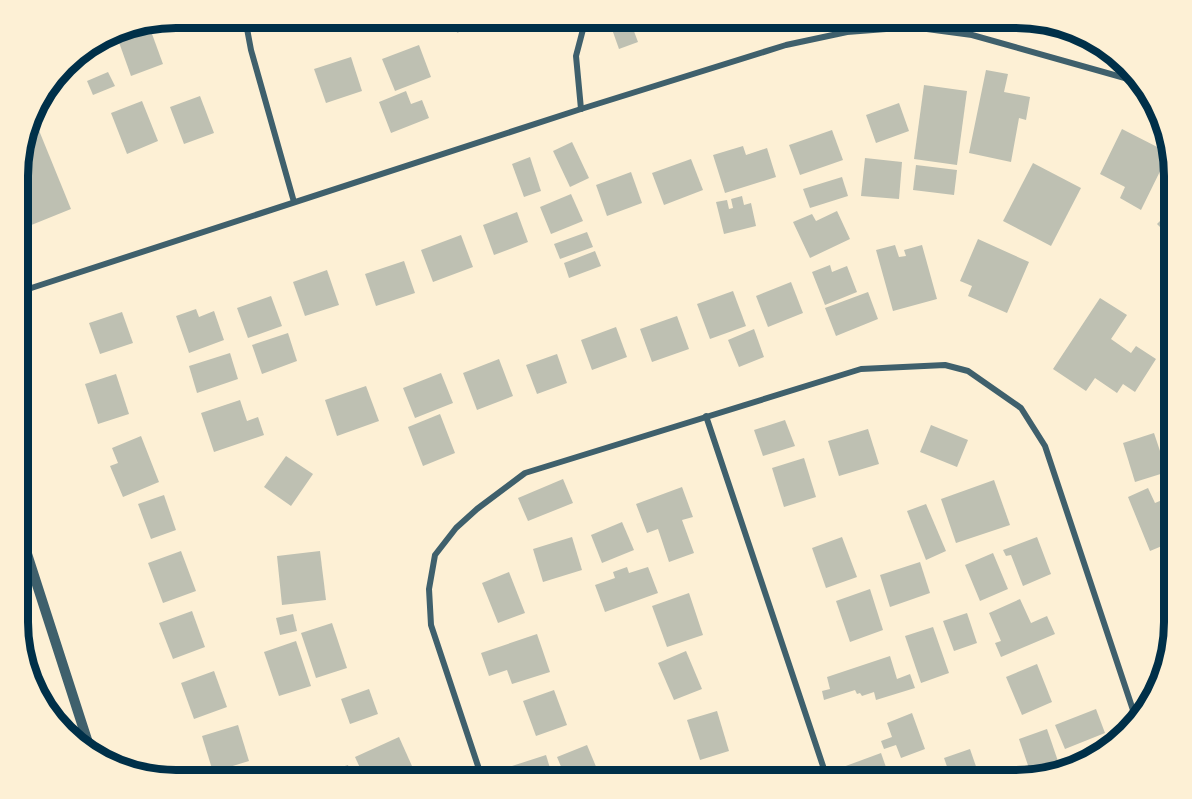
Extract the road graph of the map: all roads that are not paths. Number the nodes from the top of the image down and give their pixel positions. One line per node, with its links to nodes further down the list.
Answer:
1 (247, 28): 7 (street)
2 (583, 28): 6 (street)
3 (899, 28): 6 (street)
4 (920, 28): 5 (street)
5 (1126, 78)
6 (581, 109): 7 (street)
7 (294, 202): 8 (street)
8 (28, 289)
9 (706, 416): 11 (street); 13 (street); 14 (street)
10 (28, 557): 12 (street)
11 (1133, 711)
12 (87, 740)
13 (479, 770)
14 (824, 770)

